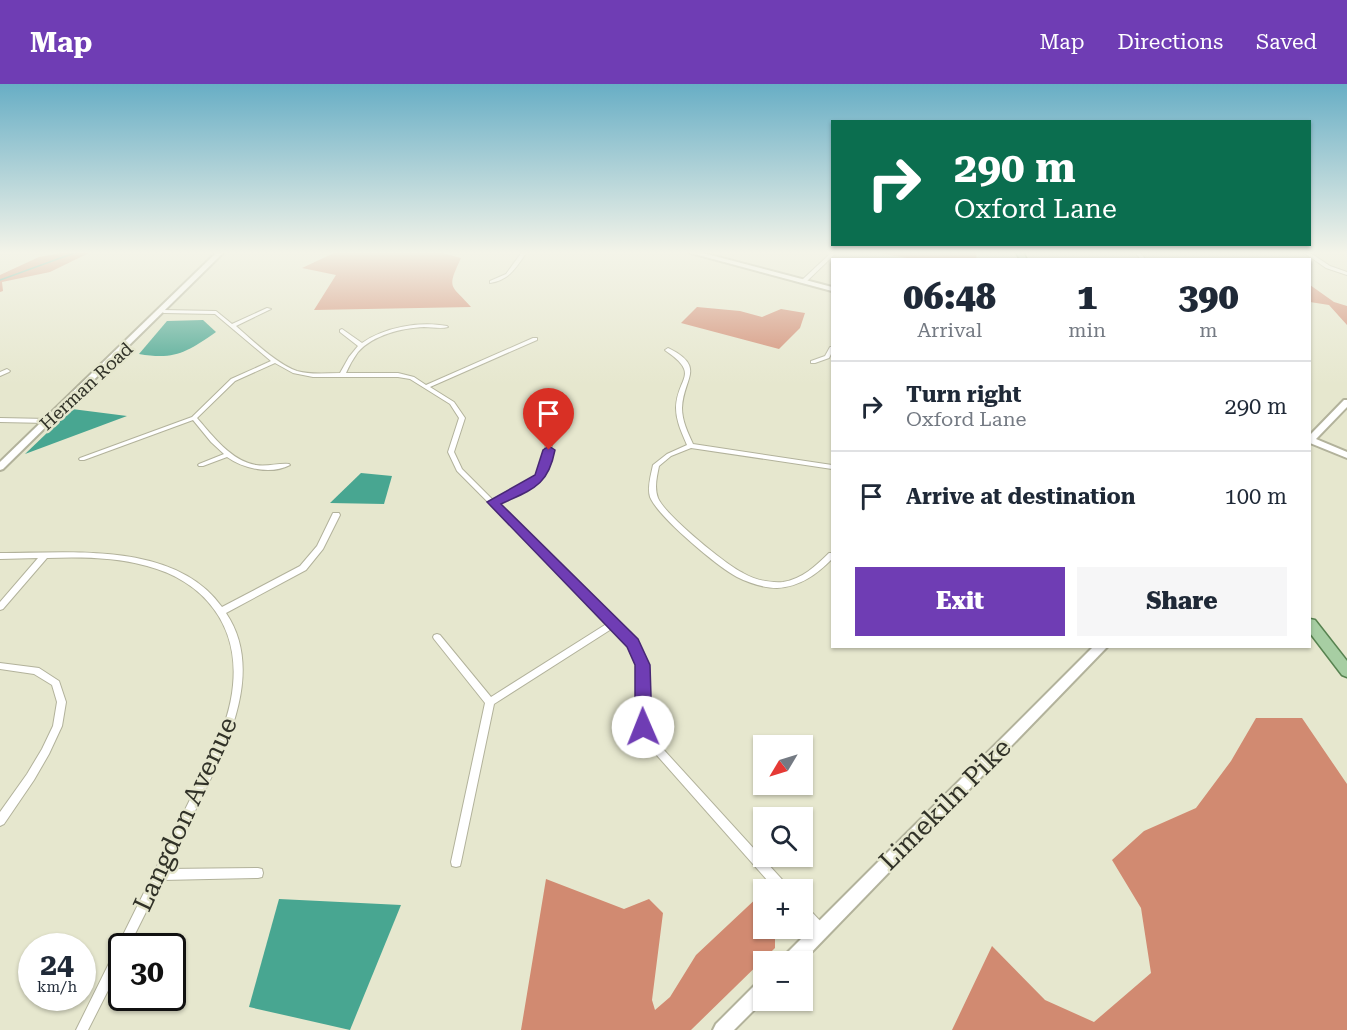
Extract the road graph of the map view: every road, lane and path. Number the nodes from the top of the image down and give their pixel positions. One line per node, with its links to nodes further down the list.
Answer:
1 (178, 296): 3 (main road, Herman Road)
2 (269, 309): 4 (street)
3 (164, 311): 4 (street); 21 (main road, Herman Road)
4 (232, 326): 11 (street)
5 (445, 327): 8 (street)
6 (342, 332): 8 (street)
7 (535, 339): 16 (street)
8 (362, 346): 15 (street)
9 (668, 350): 24 (street)
10 (831, 350): 12 (street)
11 (275, 361): 15 (street); 19 (street)
12 (813, 362)
13 (8, 371): 14 (street)
14 (0, 374)
15 (342, 375): 16 (street)
16 (428, 386): 32 (street)
17 (560, 394): 32 (street)
18 (1347, 402): 22 (main road)
19 (194, 418): 25 (street); 27 (street)
20 (0, 420): 21 (street)
21 (48, 421): 30 (main road, Herman Road)
22 (1311, 439)
23 (1311, 440): 26 (main road)
24 (690, 446): 31 (street); 36 (street)
25 (226, 455): 28 (street); 29 (street)
26 (1347, 455)
27 (82, 459)
28 (201, 465)
29 (287, 465)
30 (0, 467)
31 (831, 467)
32 (493, 502): 39 (street)
33 (336, 515): 38 (street)
34 (0, 556): 35 (street, Langdon Avenue)
35 (44, 556): 37 (street); 38 (street, Langdon Avenue)
36 (831, 556)
37 (0, 607)
38 (222, 611): 49 (street, Langdon Avenue)
39 (612, 624): 45 (street); 50 (street)
40 (1311, 625): 44 (main road)
41 (437, 637): 45 (street)
42 (1100, 648): 52 (main road, Limekiln Pike)
43 (0, 666): 46 (street)
44 (1347, 671)
45 (490, 702): 47 (street)
46 (0, 821)
47 (456, 862)
48 (258, 873): 49 (street)
49 (159, 875): 53 (street, Langdon Avenue)
50 (774, 879)
51 (813, 922): 52 (street)
52 (820, 930): 54 (main road, Limekiln Pike)
53 (130, 933)
54 (800, 951)
55 (108, 976): 57 (street, Langdon Avenue)
56 (753, 999): 58 (main road)
57 (81, 1030)
58 (722, 1030)

